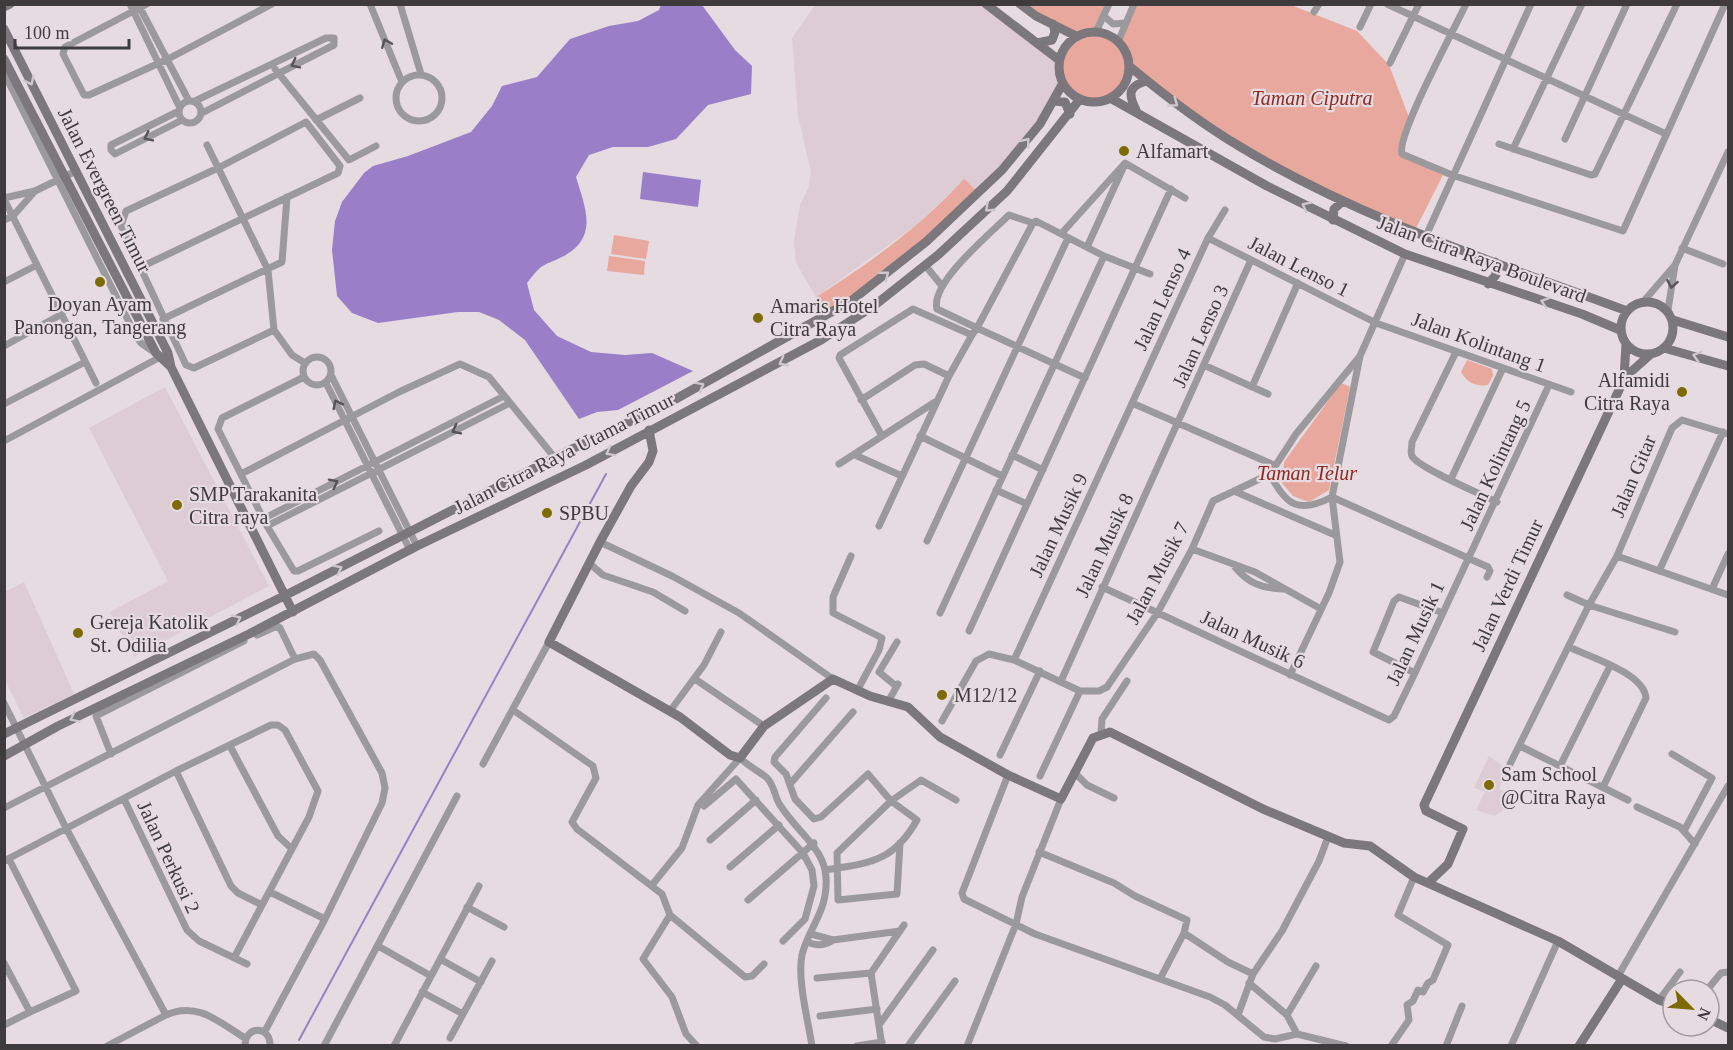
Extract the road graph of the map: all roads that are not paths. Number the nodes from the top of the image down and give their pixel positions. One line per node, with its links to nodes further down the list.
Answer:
1 (10, 4): 20 (main road)
2 (272, 4): 34 (street)
3 (370, 4): 46 (street, one-way to 3)
4 (400, 4): 43 (street)
5 (986, 4): 33 (main road)
6 (1020, 4): 26 (main road)
7 (1109, 4): 23 (street)
8 (1134, 4): 25 (street)
9 (1319, 4): 22 (street)
10 (1371, 4): 27 (street)
11 (1387, 4): 24 (street)
12 (1419, 4): 24 (street)
13 (1466, 4): 30 (street)
14 (1531, 4): 36 (street)
15 (1582, 4): 44 (street)
16 (1627, 4): 48 (street)
17 (1677, 4): 58 (street)
18 (1725, 4): 61 (street)
19 (142, 6): 21 (street); 34 (street)
20 (4, 7)
21 (131, 8): 38 (street); 38 (street)
22 (1314, 12)
23 (1104, 16): 25 (street); 29 (street)
24 (1413, 17): 30 (street); 37 (street)
25 (1126, 23): 32 (street)
26 (1053, 24): 31 (main road); 33 (main road)
27 (1359, 27)
28 (4, 29): 70 (main road, Jalan Evergreen Timur, one-way to 70)
29 (1096, 32): 31 (main road); 32 (main road)
30 (1452, 35): 36 (street); 71 (street)
31 (1077, 36): 35 (main road)
32 (1118, 42): 41 (main road)
33 (1037, 43): 35 (main road)
34 (168, 59): 38 (street); 53 (street)
35 (1059, 60): 47 (main road)
36 (1505, 60): 44 (street); 71 (street)
37 (1390, 63)
38 (158, 64): 54 (street)
39 (272, 65): 42 (street); 42 (street, one-way to 42); 53 (street)
40 (5, 66): 72 (main road, Jalan Evergreen Timur)
41 (1129, 66): 45 (main road, Jalan Citra Raya Boulevard); 51 (main road)
42 (278, 73): 56 (street); 60 (street)
43 (421, 74): 46 (street); 46 (street)
44 (1546, 78): 48 (street); 66 (street)
45 (1147, 81): 55 (main road); 78 (main road, Jalan Citra Raya Boulevard, one-way to 78)
46 (402, 82)
47 (1063, 83): 50 (main road); 52 (main road, Jalan Citra Raya Utama Timur)
48 (1584, 97): 58 (street); 62 (street)
49 (360, 98): 60 (street)
50 (1080, 99): 51 (main road); 57 (main road, Jalan Citra Raya Utama Timur)
51 (1112, 99): 55 (main road, Jalan Citra Raya Boulevard)
52 (1053, 100): 57 (main road); 127 (main road, Jalan Citra Raya Utama Timur, one-way to 52)
53 (192, 101): 54 (street); 56 (street)
54 (179, 109): 59 (street); 59 (street, one-way to 54)
55 (1136, 110): 83 (main road, Jalan Citra Raya Boulevard, one-way to 55)
56 (202, 113): 59 (street)
57 (1070, 114): 98 (main road, Jalan Citra Raya Utama Timur, one-way to 98)
58 (1624, 116): 61 (street); 66 (street)
59 (182, 120)
60 (316, 120): 65 (street)
61 (1666, 134): 71 (street)
62 (1565, 139)
63 (1499, 144): 66 (street)
64 (207, 145): 69 (street)
65 (376, 146)
66 (1513, 148)
67 (1728, 152): 90 (street)
68 (1125, 164): 73 (street); 85 (street); 89 (street)
69 (218, 168): 75 (street); 81 (street); 99 (street)
70 (76, 171): 72 (street); 124 (main road, Jalan Evergreen Timur)
71 (1452, 176): 88 (street)
72 (61, 179): 74 (street); 124 (main road, Jalan Evergreen Timur)
73 (1172, 189): 76 (street); 101 (street)
74 (35, 191): 77 (street); 80 (street)
75 (287, 197): 81 (street); 100 (street)
76 (1185, 198)
77 (4, 199): 80 (street)
78 (1343, 201): 83 (main road); 88 (main road, Jalan Citra Raya Boulevard)
79 (1225, 210): 87 (street, Jalan Lenso 4)
80 (13, 216): 82 (street); 96 (street)
81 (243, 219): 99 (street); 100 (street)
82 (4, 220)
83 (1333, 220): 91 (main road, Jalan Citra Raya Boulevard)
84 (1033, 223): 85 (street); 106 (street); 116 (street)
85 (1060, 234): 86 (street)
86 (1068, 238): 89 (street); 120 (street)
87 (1208, 238): 93 (street, Jalan Lenso 1); 148 (street, Jalan Lenso 4)
88 (1425, 238): 94 (main road, Jalan Citra Raya Boulevard)
89 (1087, 247): 92 (street)
90 (1682, 248): 95 (street); 97 (street)
91 (1405, 254): 105 (main road, Jalan Citra Raya Boulevard); 113 (street)
92 (1104, 256): 101 (street); 129 (street)
93 (1251, 260): 104 (street, Jalan Lenso 1); 130 (street, Jalan Lenso 3)
94 (1495, 262): 105 (main road); 109 (main road, Jalan Citra Raya Boulevard)
95 (1723, 264)
96 (37, 265): 103 (street); 110 (street)
97 (1675, 265): 107 (street); 108 (street, one-way to 108)
98 (925, 266): 106 (street); 136 (main road, Jalan Citra Raya Utama Timur, one-way to 136)
99 (139, 268): 111 (street)
100 (268, 270): 111 (street); 114 (street)
101 (1136, 271): 102 (street); 137 (street)
102 (1150, 274)
103 (4, 282)
104 (1298, 283): 113 (street, Jalan Lenso 1); 142 (street)
105 (1488, 284): 115 (main road, Jalan Citra Raya Boulevard, one-way to 105)
106 (942, 286): 116 (street)
107 (1643, 302): 108 (main road); 109 (main road)
108 (1668, 310): 112 (main road)
109 (1627, 311): 115 (main road)
110 (62, 314): 119 (street); 126 (street)
111 (163, 319): 114 (street)
112 (1673, 320): 117 (main road); 121 (main road)
113 (1376, 323): 122 (street, Jalan Kolintang 1); 125 (street)
114 (274, 330): 128 (street)
115 (1620, 330): 118 (main road)
116 (975, 332): 120 (street); 135 (street); 146 (street)
117 (1728, 337)
118 (1626, 344): 123 (main road); 138 (main road, Jalan Verdi Timur)
119 (4, 346)
120 (1018, 347): 129 (street); 159 (street)
121 (1664, 348): 123 (main road); 131 (main road, one-way to 121)
122 (1456, 352): 132 (street, Jalan Kolintang 1); 169 (street)
123 (1651, 354): 138 (main road, Jalan Verdi Timur)
124 (161, 355): 156 (street); 198 (main road, Jalan Evergreen Timur)
125 (1360, 356): 162 (street); 173 (street)
126 (85, 362): 139 (street); 149 (street)
127 (742, 362): 136 (main road); 160 (main road, Jalan Citra Raya Utama Timur, one-way to 127)
128 (305, 363): 133 (street); 134 (street)
129 (1053, 364): 137 (street); 158 (street)
130 (1206, 366): 142 (street); 151 (street, Jalan Lenso 3)
131 (1728, 366)
132 (1503, 368): 141 (street, Jalan Kolintang 1); 169 (street)
133 (331, 375): 140 (street); 150 (street)
134 (304, 376): 140 (street); 165 (street)
135 (949, 376): 146 (street); 147 (street)
136 (749, 378): 152 (main road, Jalan Citra Raya Utama Timur)
137 (1084, 378): 164 (street)
138 (1624, 378): 285 (main road, Jalan Verdi Timur)
139 (96, 383)
140 (326, 383): 150 (street, one-way to 140)
141 (1549, 385): 143 (street, Jalan Kolintang 1); 175 (street, Jalan Kolintang 5)
142 (1252, 387): 144 (street)
143 (1571, 392)
144 (1268, 394)
145 (506, 400): 150 (street); 160 (street); 163 (street)
146 (861, 400): 154 (street)
147 (938, 401): 154 (street); 155 (street)
148 (1132, 403): 151 (street); 214 (street, Jalan Musik 9)
149 (4, 404)
150 (349, 419): 163 (street); 165 (street)
151 (1179, 424): 162 (street); 194 (street, Jalan Musik 8)
152 (649, 430): 174 (main road, Jalan Citra Raya Utama Timur, one-way to 174); 183 (main road)
153 (1726, 433): 188 (street, Jalan Gitar); 192 (street, Jalan Gitar)
154 (882, 436): 157 (street)
155 (920, 436): 159 (street); 167 (street)
156 (4, 441)
157 (855, 454): 161 (street); 167 (street)
158 (1012, 455): 164 (street); 168 (street)
159 (966, 457): 168 (street); 182 (street)
160 (555, 458): 170 (main road, Jalan Citra Raya Utama Timur)
161 (839, 464)
162 (1274, 465): 166 (street)
163 (373, 468): 177 (street); 180 (street)
164 (1043, 470): 176 (street)
165 (241, 474): 177 (street)
166 (1270, 474): 172 (street, Jalan Musik 7); 173 (street)
167 (902, 476): 178 (street)
168 (1002, 476): 171 (street)
169 (1451, 479): 175 (street)
170 (504, 484): 174 (main road); 180 (main road, Jalan Citra Raya Utama Timur)
171 (996, 490): 176 (street); 206 (street)
172 (1234, 490): 181 (street); 185 (street, Jalan Musik 7)
173 (1332, 497): 181 (street); 189 (street)
174 (513, 500): 184 (main road, Jalan Citra Raya Utama Timur)
175 (1497, 502): 189 (street, Jalan Kolintang 5)
176 (1027, 504): 207 (street)
177 (265, 523): 179 (street)
178 (879, 526)
179 (379, 531)
180 (406, 534): 184 (street); 198 (main road, Jalan Citra Raya Utama Timur, one-way to 180)
181 (1335, 535): 201 (street)
182 (927, 541)
183 (600, 542): 190 (main road); 221 (street)
184 (413, 548): 203 (main road, Jalan Citra Raya Utama Timur)
185 (1192, 549): 191 (street); 204 (street, Jalan Musik 7)
186 (1728, 554): 196 (street)
187 (851, 556): 225 (street)
188 (1617, 556): 192 (street); 200 (street, Jalan Gitar)
189 (1468, 559): 193 (street); 205 (street, Jalan Musik 1)
190 (590, 564): 202 (street); 210 (main road)
191 (1235, 567): 195 (street); 195 (street)
192 (1659, 571): 196 (street)
193 (1487, 577)
194 (1102, 587): 204 (street, Jalan Musik 6); 222 (street, Jalan Musik 8)
195 (1283, 590): 201 (street)
196 (1712, 590): 197 (street)
197 (1728, 594)
198 (286, 595): 203 (main road, Jalan Evergreen Timur); 216 (main road, Jalan Citra Raya Utama Timur, one-way to 198)
199 (1567, 595): 200 (street)
200 (1589, 605): 209 (street); 212 (street, Jalan Gitar)
201 (1321, 609): 219 (street)
202 (685, 611)
203 (293, 612): 224 (main road, Jalan Citra Raya Utama Timur)
204 (1158, 612): 219 (street, Jalan Musik 6); 226 (street, Jalan Musik 7)
205 (1443, 612): 218 (street, Jalan Musik 1); 218 (street)
206 (940, 613)
207 (969, 631)
208 (721, 632): 220 (street)
209 (1675, 632)
210 (549, 642): 230 (street); 231 (main road)
211 (897, 642): 228 (street)
212 (1569, 647): 215 (street); 241 (street, Jalan Gitar)
213 (295, 659): 242 (street); 242 (street); 293 (street)
214 (1014, 660): 217 (street); 234 (street)
215 (1610, 666): 249 (street); 257 (street)
216 (137, 669): 224 (main road); 236 (main road, Jalan Citra Raya Utama Timur)
217 (1040, 671): 222 (street); 243 (street)
218 (1415, 673): 233 (street, Jalan Musik 1)
219 (1290, 675): 233 (street, Jalan Musik 6)
220 (695, 679): 231 (street); 235 (street)
221 (833, 679): 225 (main road); 235 (main road)
222 (1061, 681): 226 (street)
223 (1127, 681): 237 (street)
224 (145, 684): 239 (main road, Jalan Citra Raya Utama Timur, one-way to 239)
225 (857, 691): 228 (main road)
226 (1080, 691): 253 (street)
227 (826, 698): 254 (street)
228 (888, 702): 252 (main road)
229 (4, 703): 236 (street)
230 (513, 710): 247 (street); 287 (street)
231 (670, 711): 246 (main road)
232 (852, 712): 254 (street)
233 (1389, 720)
234 (942, 721)
235 (764, 726): 246 (main road)
236 (15, 728): 238 (main road, Jalan Citra Raya Utama Timur); 239 (street)
237 (1101, 733): 251 (main road); 272 (main road)
238 (4, 734)
239 (25, 746): 245 (main road, Jalan Citra Raya Utama Timur); 256 (street)
240 (230, 746): 250 (street); 277 (street); 277 (street)
241 (1520, 746): 248 (street, Jalan Gitar); 249 (street)
242 (111, 754): 256 (street)
243 (1000, 754)
244 (1672, 754): 271 (street)
245 (4, 756)
246 (740, 758): 274 (street); 287 (street)
247 (483, 764)
248 (1510, 764)
249 (1560, 766): 257 (street)
250 (176, 771): 260 (street); 290 (street)
251 (1074, 772): 259 (street); 261 (main road)
252 (1008, 775): 261 (main road); 294 (street)
253 (1040, 776)
254 (790, 784): 265 (street)
255 (1728, 786): 276 (street)
256 (46, 787): 268 (street); 270 (street)
257 (1603, 787): 264 (street)
258 (457, 796): 302 (street)
259 (1114, 798)
260 (124, 799): 270 (street); 304 (street, Jalan Perkusi 2)
261 (1061, 799): 278 (street)
262 (756, 800): 266 (street); 269 (street); 273 (street)
263 (956, 800): 265 (street)
264 (1628, 800)
265 (891, 801): 275 (street); 282 (street)
266 (704, 806)
267 (1637, 807): 271 (street)
268 (4, 808)
269 (779, 825): 279 (street); 281 (street)
270 (66, 828): 280 (street); 327 (street)
271 (1684, 831): 276 (street)
272 (1328, 837): 284 (main road); 313 (street)
273 (710, 840)
274 (814, 843): 279 (street); 283 (street)
275 (900, 843): 282 (street); 282 (street)
276 (1695, 844): 315 (street)
277 (292, 849): 288 (street)
278 (1039, 852): 294 (street); 296 (street)
279 (803, 853): 289 (street); 299 (street)
280 (7, 860): 325 (street)
281 (730, 867)
282 (837, 868): 283 (street)
283 (825, 870): 297 (street)
284 (1414, 877): 285 (main road); 348 (street)
285 (1428, 883): 300 (main road)
286 (479, 885): 291 (street)
287 (652, 885): 292 (street)
288 (270, 892): 290 (street); 293 (street)
289 (748, 900)
290 (262, 905): 304 (street)
291 (467, 907): 295 (street); 305 (street)
292 (670, 915): 309 (street); 342 (street)
293 (325, 919): 333 (street)
294 (1016, 924): 317 (street); 346 (street)
295 (504, 927)
296 (1184, 933): 313 (street); 317 (street)
297 (811, 934): 298 (street); 301 (street)
298 (833, 940): 301 (street); 312 (street)
299 (783, 941)
300 (1558, 941): 315 (main road); 350 (street)
301 (807, 942): 343 (street)
302 (378, 946): 314 (street); 341 (street)
303 (933, 950): 331 (street)
304 (235, 956): 308 (street, Jalan Perkusi 2)
305 (440, 959): 314 (street); 319 (street)
306 (492, 961): 319 (street)
307 (4, 963): 325 (street)
308 (247, 964)
309 (764, 964)
310 (1316, 966): 329 (street)
311 (1680, 972): 322 (street)
312 (872, 973): 316 (street); 324 (street)
313 (1253, 974): 320 (street)
314 (431, 976): 321 (street)
315 (1620, 977): 322 (main road); 351 (main road)
316 (817, 978)
317 (1160, 979): 328 (street)
318 (955, 981): 345 (street)
319 (481, 982): 326 (street)
320 (1250, 982): 328 (street); 329 (street)
321 (422, 992): 326 (street); 338 (street)
322 (1659, 1000)
323 (1462, 1006): 349 (street)
324 (877, 1009): 330 (street); 331 (street)
325 (30, 1012): 332 (street)
326 (463, 1014): 335 (street)
327 (166, 1015): 336 (street); 339 (street)
328 (1238, 1015): 334 (street)
329 (1287, 1015): 334 (street)
330 (820, 1016)
331 (879, 1024): 337 (street)
332 (4, 1025)
333 (265, 1031): 336 (street); 340 (street)
334 (1297, 1034): 347 (street)
335 (450, 1038)
336 (245, 1042)
337 (882, 1044): 344 (street)
338 (395, 1045)
339 (107, 1046)
340 (270, 1046)
341 (324, 1046)
342 (697, 1046)
343 (812, 1046)
344 (857, 1046)
345 (908, 1046)
346 (967, 1046)
347 (1346, 1046)
348 (1391, 1046)
349 (1446, 1046)
350 (1511, 1046)
351 (1579, 1046)

